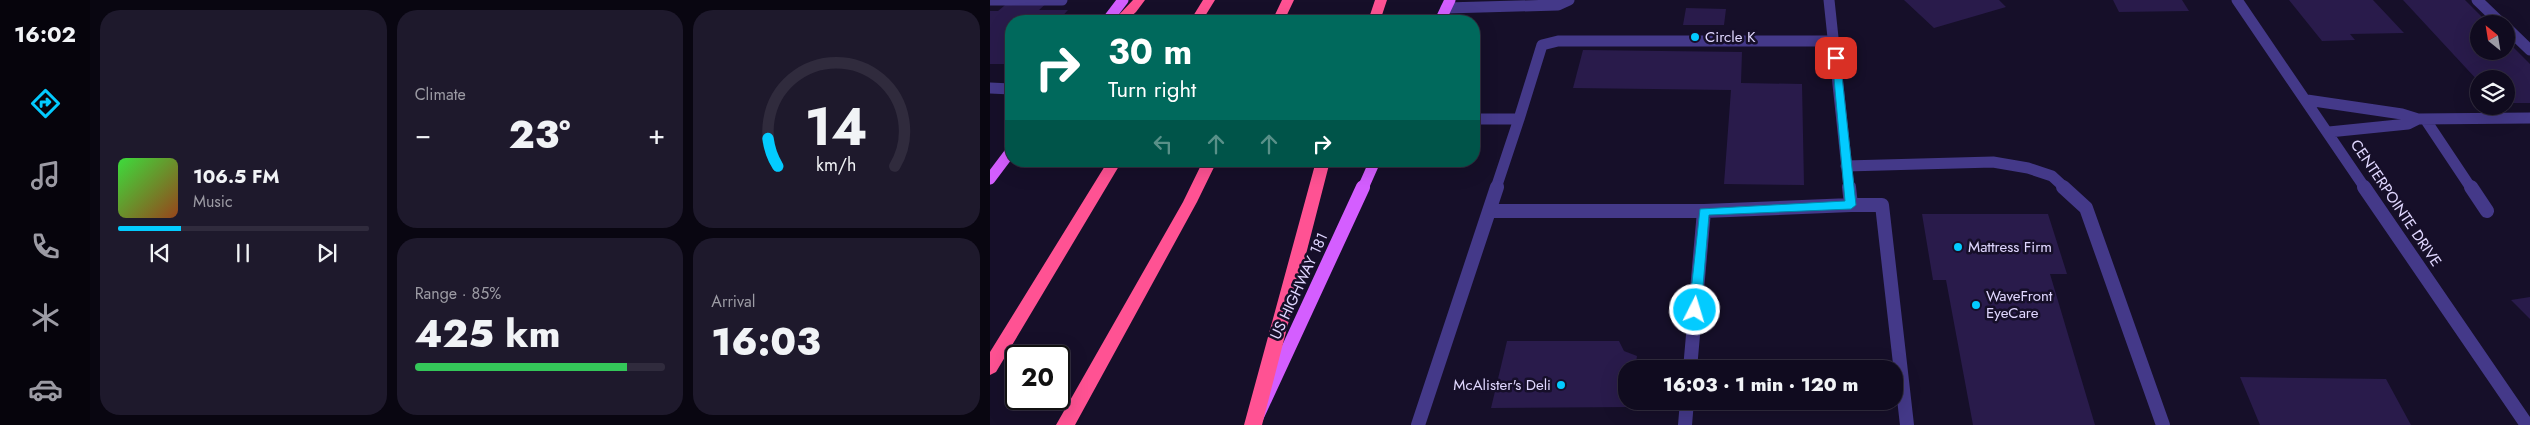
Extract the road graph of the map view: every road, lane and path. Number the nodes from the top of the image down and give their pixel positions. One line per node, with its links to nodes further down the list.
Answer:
1 (990, 0): 2 (street)
2 (1062, 0)
3 (1123, 0): 13 (main road)
4 (1139, 0): 14 (highway)
5 (1209, 0): 15 (highway)
6 (1288, 0): 16 (highway)
7 (1381, 0): 17 (highway)
8 (1570, 0): 12 (street)
9 (1830, 0): 20 (street)
10 (2237, 0): 24 (street, CENTERPOINTE DRIVE)
11 (2477, 0): 18 (street)
12 (1448, 4)
13 (1112, 15)
14 (1126, 15)
15 (1200, 15)
16 (1281, 15)
17 (1376, 15)
18 (2493, 15)
19 (2515, 36): 21 (street)
20 (1834, 41): 27 (street); 31 (street)
21 (2530, 50)
22 (990, 88): 23 (street)
23 (1005, 88)
24 (2307, 100): 28 (street); 29 (street, CENTERPOINTE DRIVE)
25 (2530, 118): 28 (street)
26 (1480, 119): 27 (street)
27 (1519, 119): 38 (street)
28 (2421, 119): 29 (street); 39 (street)
29 (2328, 132): 50 (street, CENTERPOINTE DRIVE)
30 (1005, 159): 36 (main road)
31 (1846, 166): 37 (street); 49 (street)
32 (1111, 167): 42 (highway)
33 (1207, 167): 44 (highway)
34 (1321, 167): 45 (highway)
35 (1373, 167): 45 (main road, US HIGHWAY 181)
36 (990, 179)
37 (1851, 205): 40 (street); 48 (street)
38 (1489, 211): 40 (street); 46 (street)
39 (2487, 211)
40 (1704, 212): 41 (street)
41 (1691, 360)
42 (990, 367)
43 (1686, 410): 47 (street)
44 (1065, 425)
45 (1253, 425)
46 (1418, 425)
47 (1685, 425)
48 (1907, 425)
49 (2163, 425)
50 (2527, 425)

